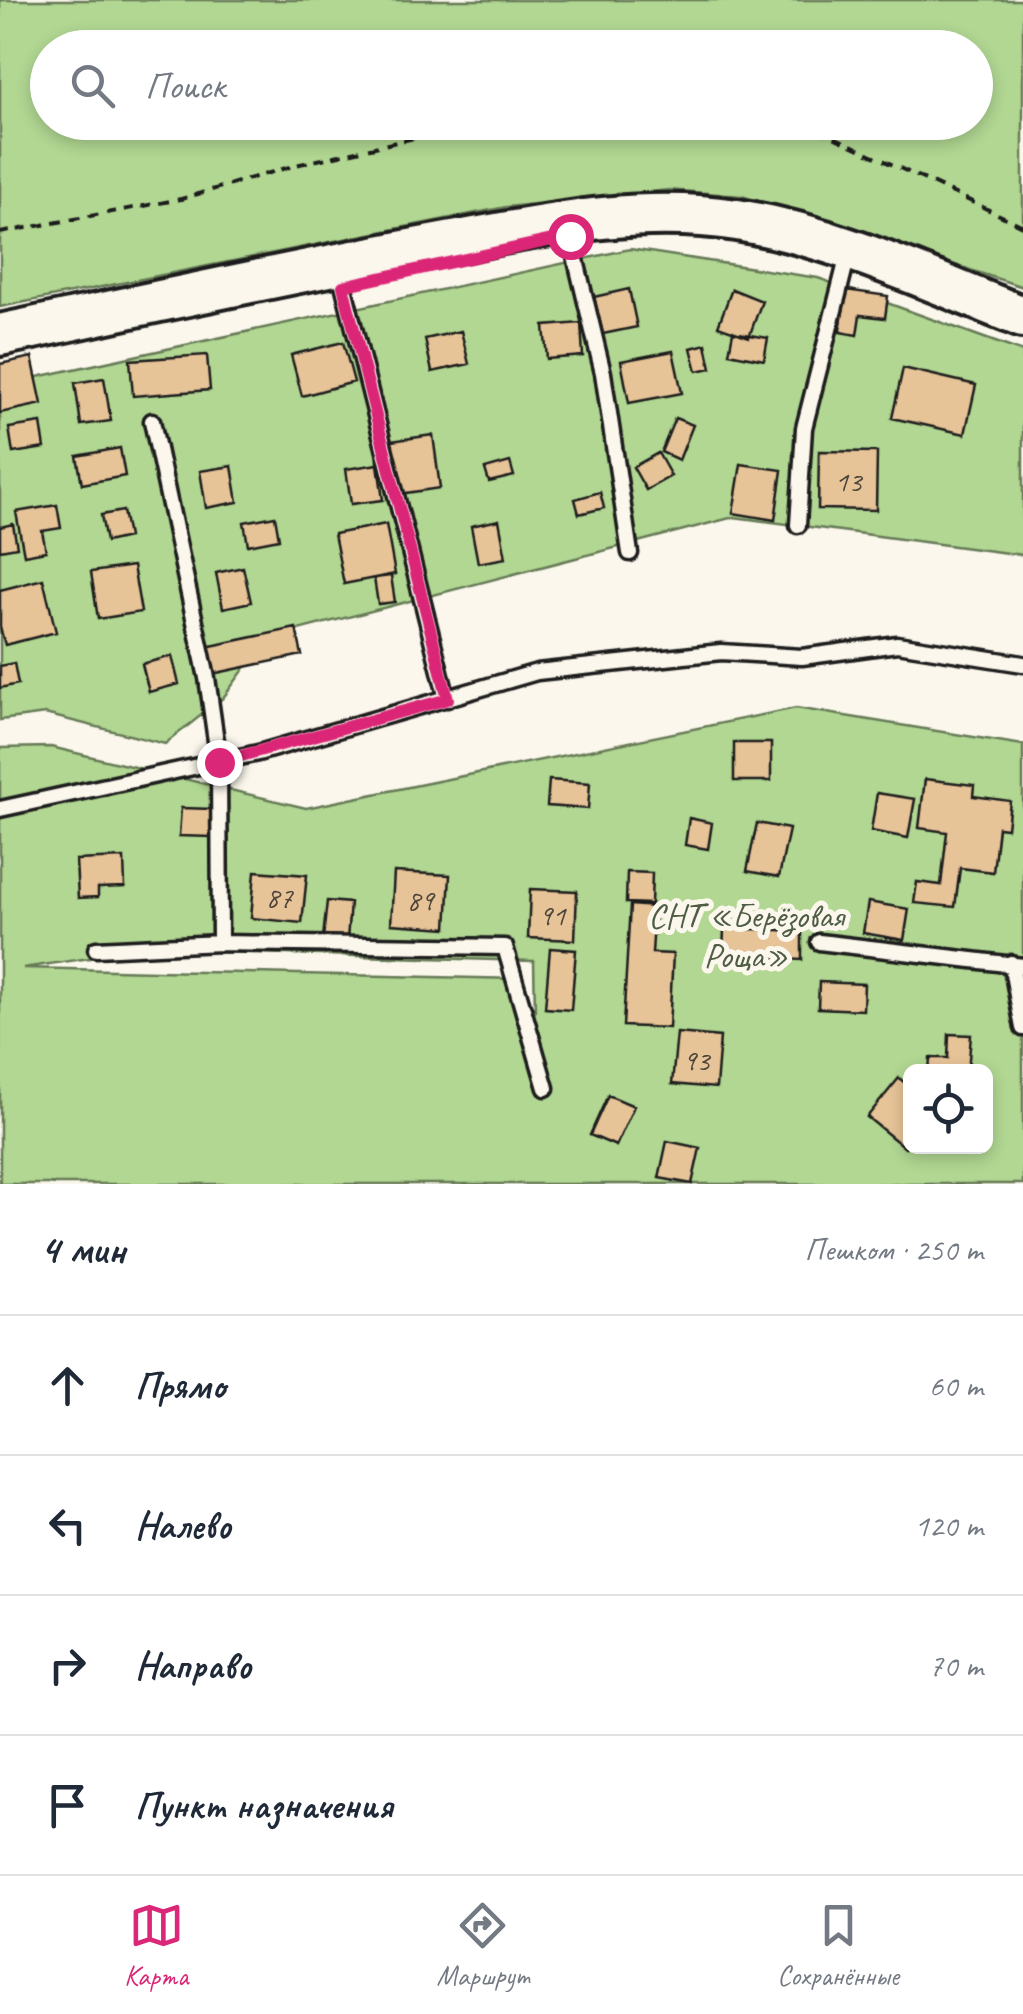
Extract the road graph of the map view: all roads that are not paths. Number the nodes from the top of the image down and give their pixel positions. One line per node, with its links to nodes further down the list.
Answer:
1 (567, 222): 2 (street); 3 (street); 8 (lane)
2 (850, 250): 4 (street); 7 (lane)
3 (338, 263): 5 (street); 10 (lane)
4 (1023, 317)
5 (0, 335)
6 (152, 421): 11 (lane)
7 (798, 525)
8 (630, 553)
9 (1023, 664): 10 (lane)
10 (448, 699): 11 (lane)
11 (219, 762): 12 (lane); 13 (lane)
12 (0, 809)
13 (220, 942): 15 (lane); 18 (lane)
14 (820, 942): 16 (lane)
15 (96, 949)
16 (1017, 965): 17 (lane)
17 (1023, 1028)
18 (546, 1088)

